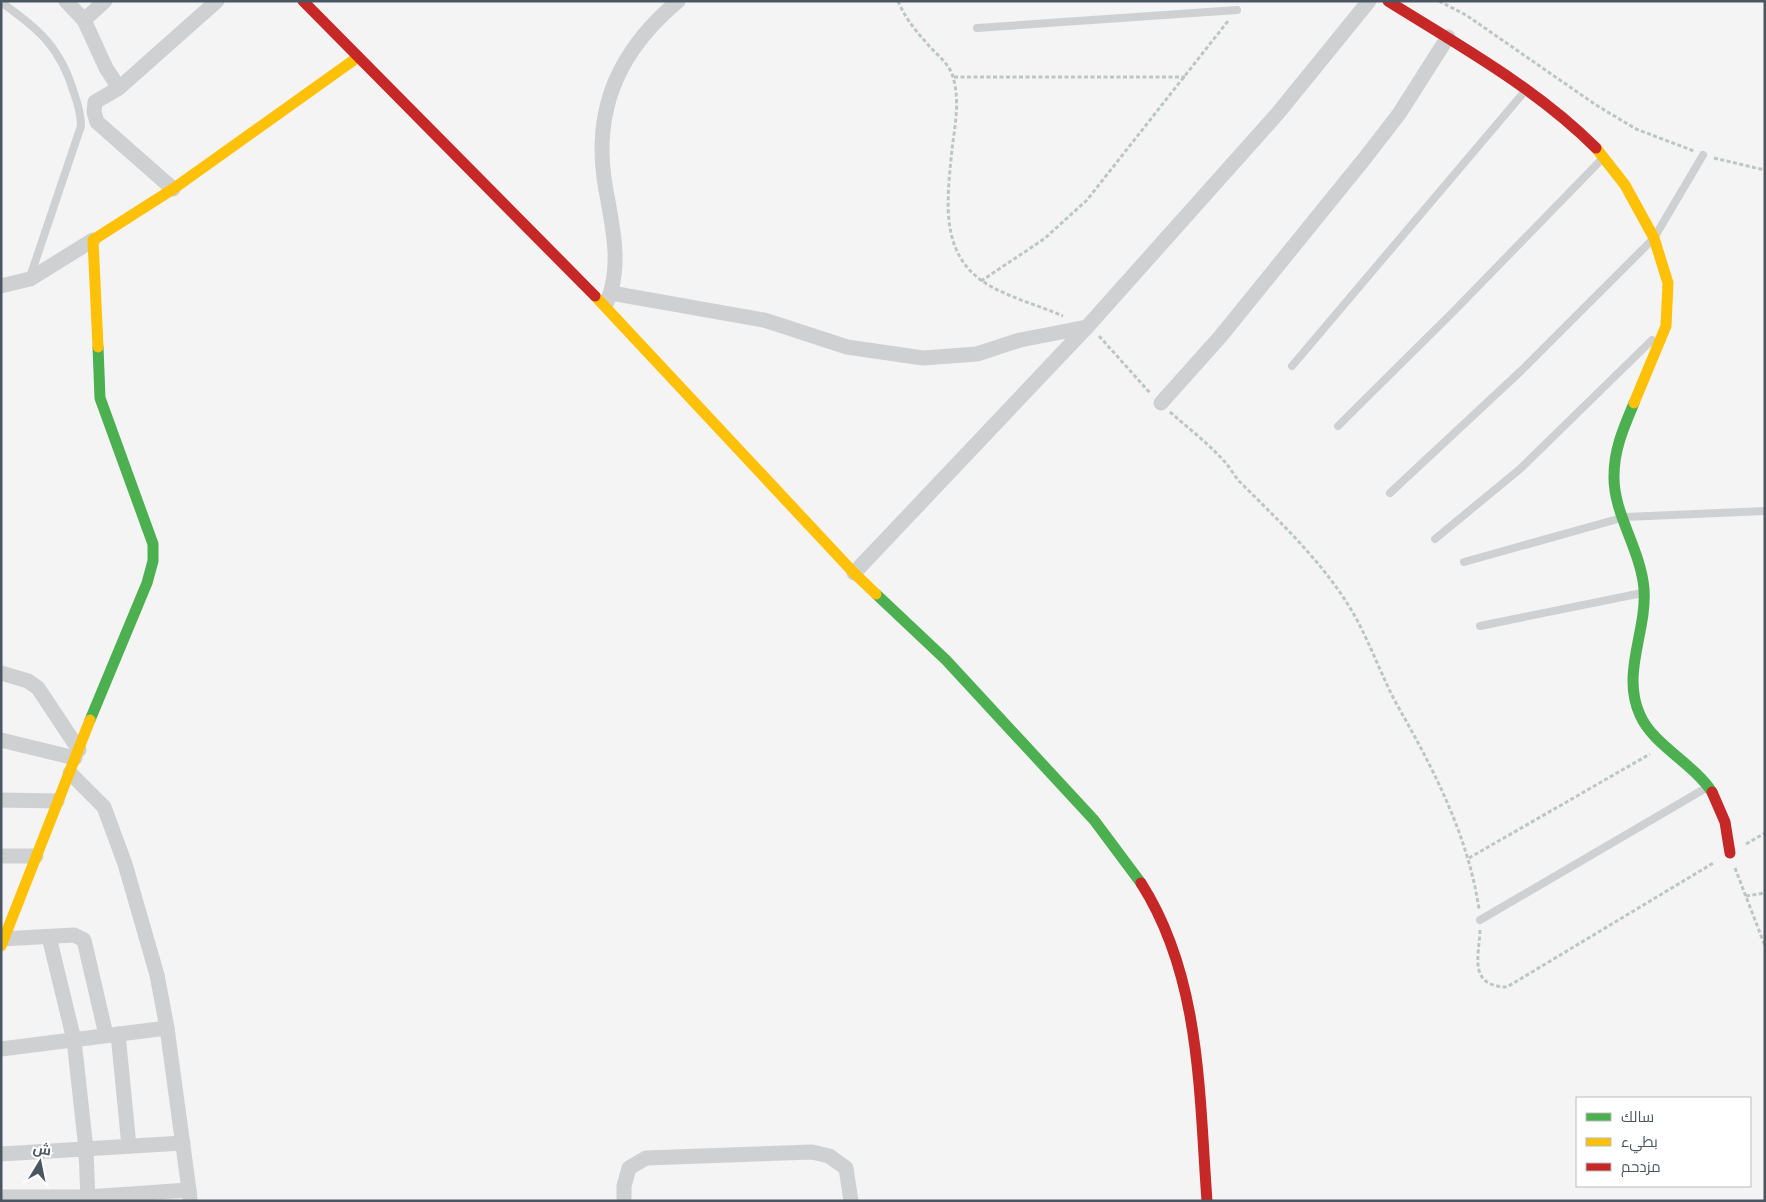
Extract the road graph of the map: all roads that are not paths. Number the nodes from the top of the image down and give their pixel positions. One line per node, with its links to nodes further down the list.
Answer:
1 (66, 1): 10 (street)
2 (105, 1): 10 (street)
3 (217, 1): 14 (street)
4 (302, 1): 13 (street)
5 (678, 1): 24 (street)
6 (1369, 1): 26 (street)
7 (1388, 1): 12 (street)
8 (1, 2): 16 (lane)
9 (1236, 10): 11 (lane)
10 (84, 20): 14 (street)
11 (977, 28)
12 (1448, 37): 15 (street); 28 (street)
13 (358, 57): 19 (street); 24 (street)
14 (119, 88): 16 (street)
15 (1527, 89): 18 (street); 27 (lane)
16 (88, 114): 19 (street); 22 (lane)
17 (1703, 155): 20 (lane)
18 (1605, 156): 20 (street); 29 (lane)
19 (174, 189): 21 (street)
20 (1654, 238): 25 (street); 30 (lane)
21 (93, 240): 22 (street); 40 (street)
22 (30, 279): 23 (street)
23 (1, 286)
24 (608, 299): 26 (street); 35 (street)
25 (1666, 326): 32 (street); 33 (lane)
26 (1087, 327): 35 (street)
27 (1292, 366)
28 (1161, 403)
29 (1338, 426)
30 (1390, 493)
31 (1765, 511): 32 (lane)
32 (1625, 517): 34 (lane); 36 (street)
33 (1435, 539)
34 (1464, 562)
35 (854, 573): 63 (street)
36 (1644, 592): 37 (lane); 41 (street)
37 (1480, 626)
38 (1, 673): 40 (street)
39 (1, 740): 40 (street)
40 (75, 760): 43 (street); 50 (street)
41 (1708, 787): 44 (street); 47 (lane)
42 (1, 800): 43 (street)
43 (57, 801): 46 (street)
44 (1730, 853)
45 (1, 856): 46 (street)
46 (36, 856): 49 (street)
47 (1480, 920)
48 (49, 937): 49 (street); 51 (street); 52 (street)
49 (2, 941)
50 (167, 1028): 51 (street); 54 (street)
51 (112, 1035): 52 (street); 55 (street)
52 (74, 1040): 53 (street); 56 (street)
53 (1, 1048)
54 (183, 1143): 55 (street); 58 (street)
55 (129, 1146): 56 (street)
56 (86, 1149): 57 (street); 60 (street)
57 (1, 1154)
58 (190, 1196): 60 (street)
59 (1, 1197): 60 (street)
60 (87, 1199)
61 (624, 1201): 62 (street)
62 (851, 1201)
63 (1208, 1201)

